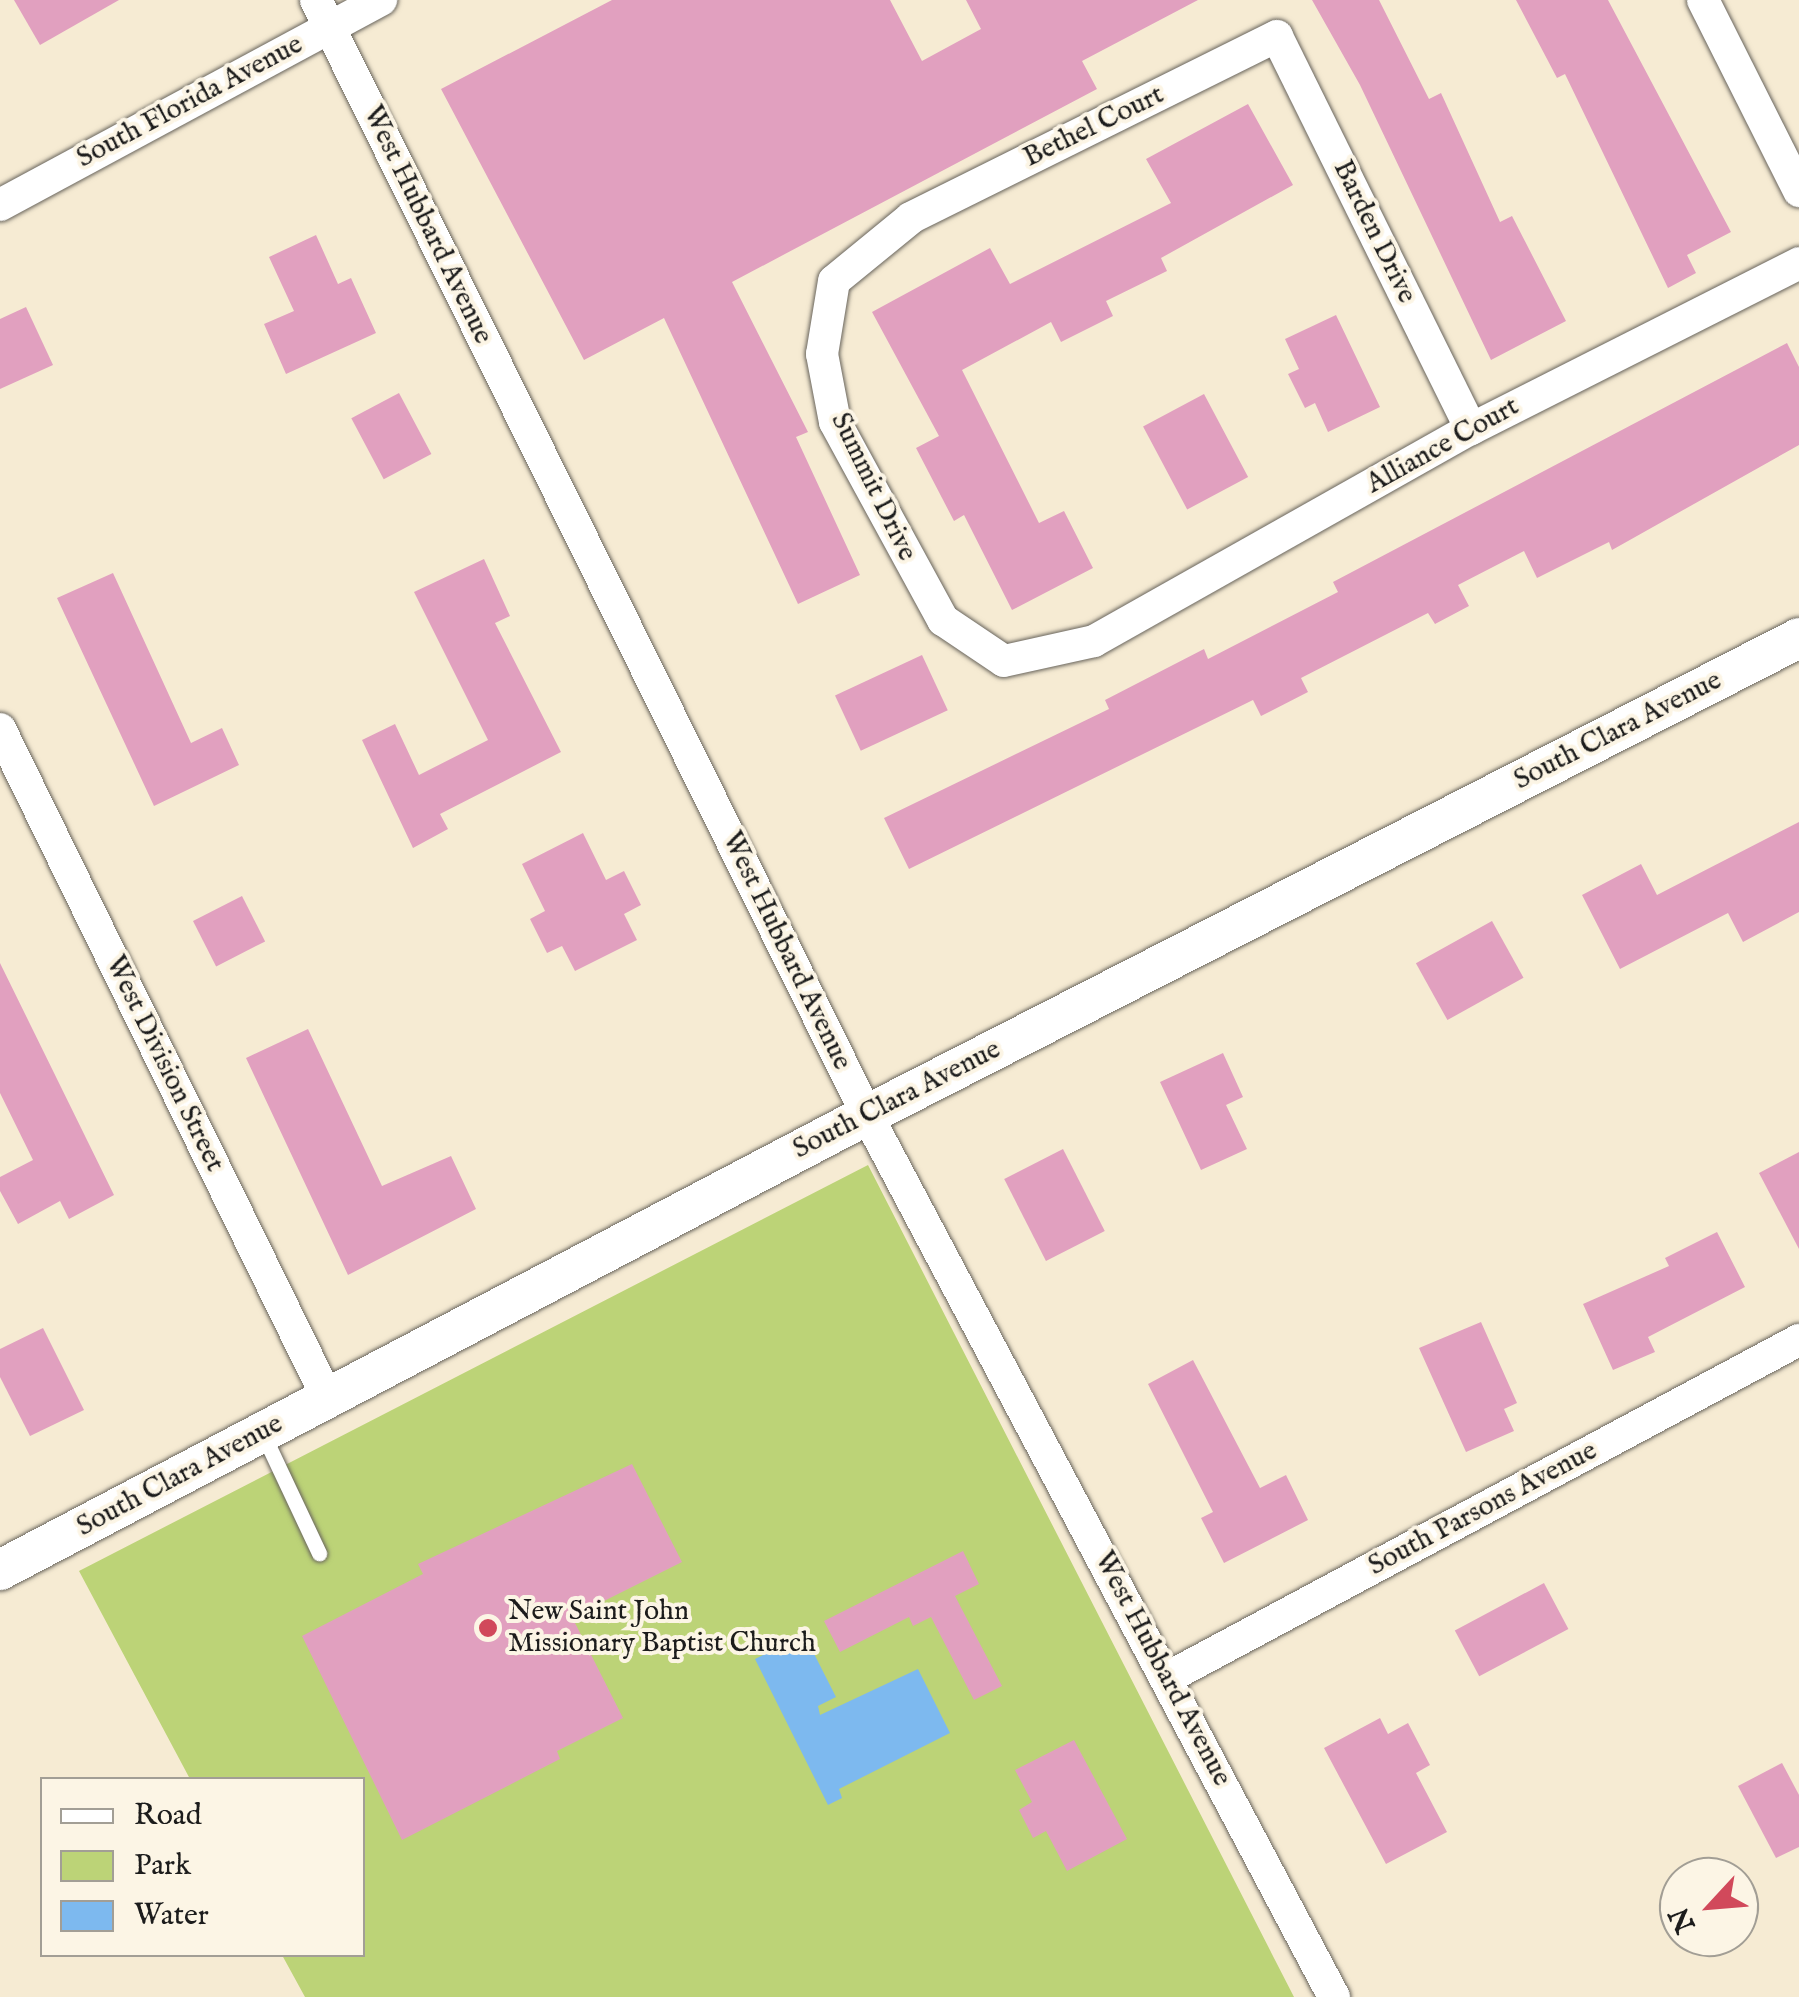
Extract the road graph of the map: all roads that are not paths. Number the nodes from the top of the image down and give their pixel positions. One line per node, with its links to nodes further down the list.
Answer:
1 (381, 0): 3 (street, South Florida Avenue)
2 (1703, 0): 5 (street)
3 (322, 14): 6 (street, South Florida Avenue); 13 (street, West Hubbard Avenue)
4 (1278, 36): 7 (street, Bethel Court); 9 (street, Barden Drive)
5 (1799, 191)
6 (0, 204)
7 (911, 218): 11 (street, Summit Drive)
8 (1799, 263): 9 (street, Alliance Court)
9 (1471, 429): 11 (street, Alliance Court)
10 (1799, 638): 13 (street, South Clara Avenue)
11 (1094, 641)
12 (0, 729): 15 (street, West Division Street)
13 (868, 1114): 15 (street, South Clara Avenue); 19 (street, West Hubbard Avenue)
14 (1799, 1340): 19 (street, South Parsons Avenue)
15 (328, 1399): 16 (street, South Clara Avenue)
16 (262, 1433): 17 (lane); 18 (street, South Clara Avenue)
17 (319, 1553)
18 (0, 1570)
19 (1167, 1678): 20 (street, West Hubbard Avenue)
20 (1334, 1997)

